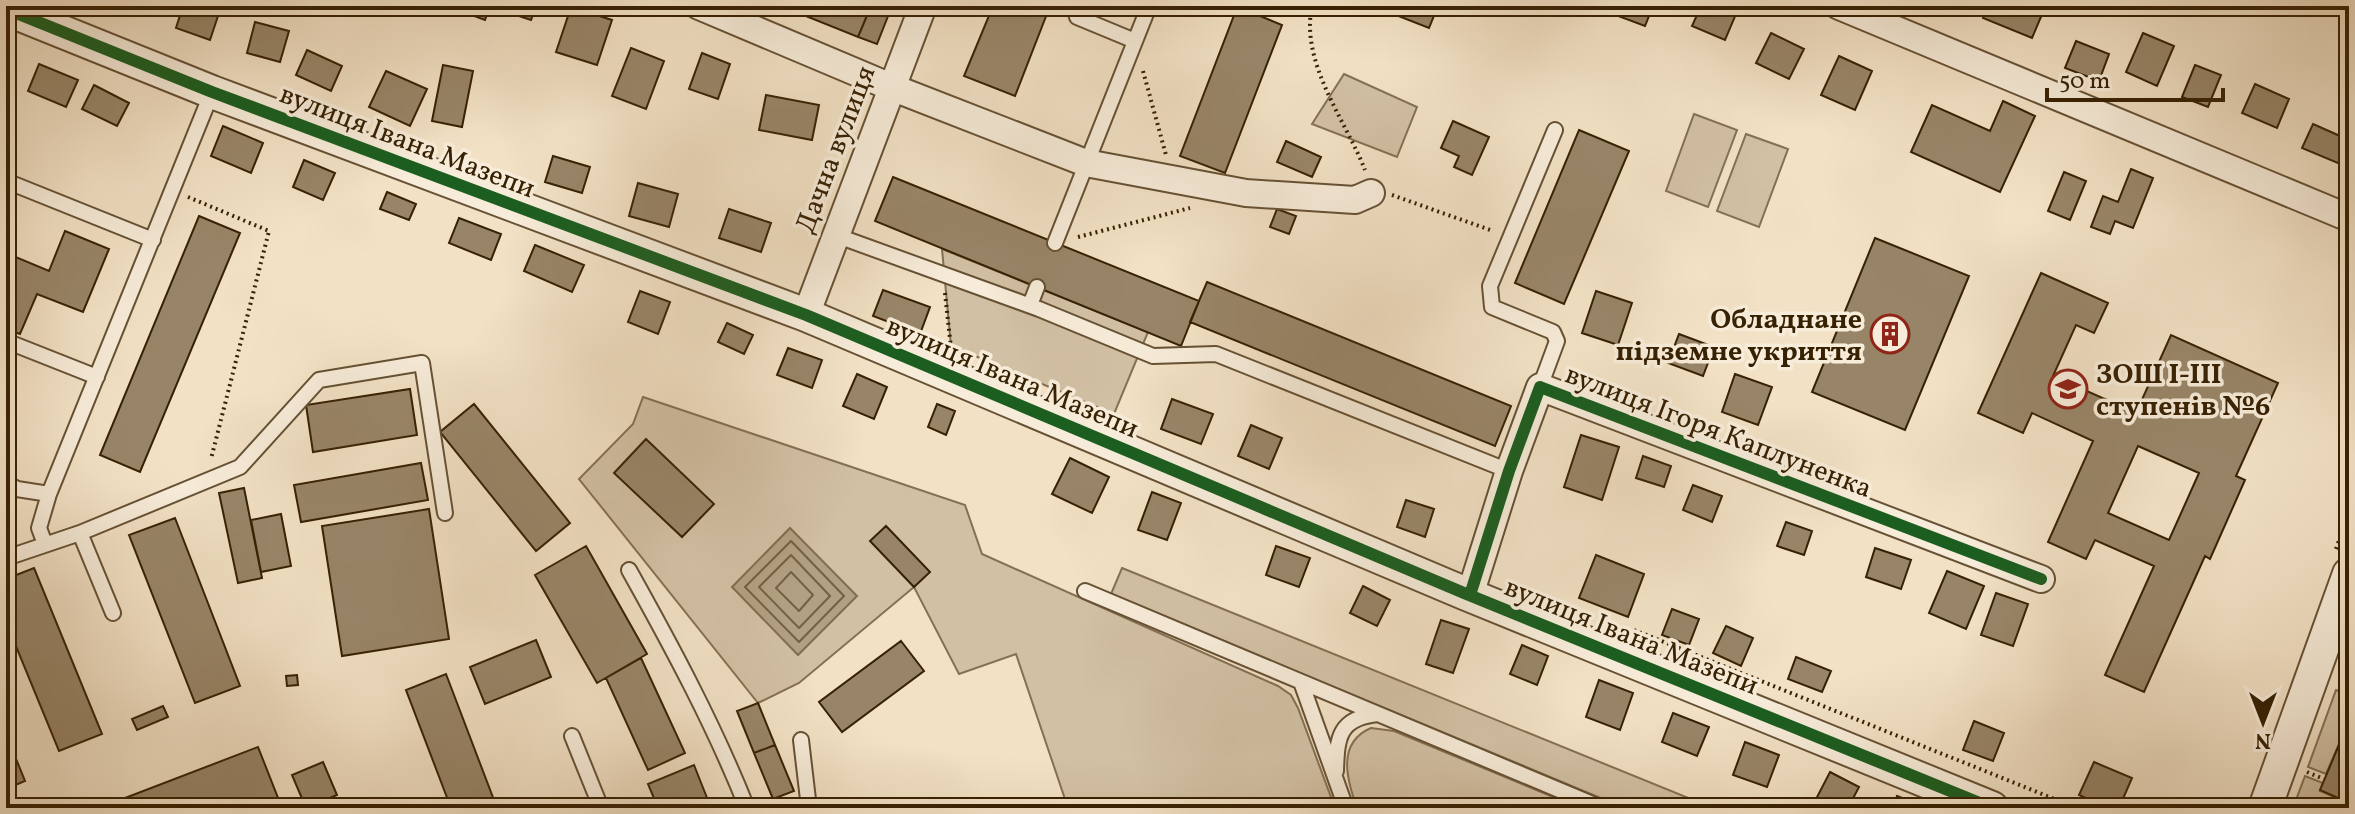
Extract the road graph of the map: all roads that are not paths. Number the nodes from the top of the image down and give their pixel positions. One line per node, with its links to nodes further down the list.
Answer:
1 (699, 6): 8 (street)
2 (923, 6): 8 (street, Дачна вулиця)
3 (1074, 6): 7 (lane)
4 (1149, 6): 7 (lane)
5 (1839, 6): 14 (street)
6 (6, 9): 9 (street, вулиця Івана Мазепи)
7 (1135, 41): 11 (lane)
8 (891, 87): 11 (street); 15 (street, Дачна вулиця)
9 (212, 92): 16 (lane); 20 (street, вулиця Івана Мазепи)
10 (1555, 130): 23 (lane)
11 (1086, 163): 13 (street); 17 (lane)
12 (6, 181): 16 (lane)
13 (1371, 193)
14 (2349, 218)
15 (835, 235): 19 (lane); 20 (street, Дачна вулиця)
16 (153, 240): 22 (lane)
17 (1055, 243)
18 (1037, 287): 19 (lane)
19 (1030, 305): 24 (lane)
20 (806, 315): 35 (street, вулиця Івана Мазепи)
21 (6, 341): 22 (lane)
22 (97, 377): 26 (lane)
23 (1540, 387): 24 (street, вулиця Ігоря Каплуненка); 33 (street, вулиця Ігоря Каплуненка)
24 (1509, 471): 35 (street, вулиця Ігоря Каплуненка)
25 (6, 483): 26 (lane)
26 (49, 494): 29 (lane)
27 (445, 513): 28 (lane)
28 (80, 533): 29 (lane); 36 (lane)
29 (45, 544): 30 (lane)
30 (6, 558)
31 (629, 570): 43 (lane)
32 (2349, 574): 48 (street)
33 (2041, 579)
34 (1085, 591): 37 (lane)
35 (1470, 595): 47 (street, вулиця Івана Мазепи)
36 (113, 613)
37 (1301, 682): 38 (lane); 41 (lane)
38 (1378, 714): 41 (lane); 46 (lane)
39 (572, 736): 42 (lane)
40 (801, 740): 44 (lane)
41 (1336, 780): 45 (lane)
42 (601, 808)
43 (747, 808)
44 (809, 808)
45 (1346, 808)
46 (1602, 808)
47 (1992, 808)
48 (2265, 808)

